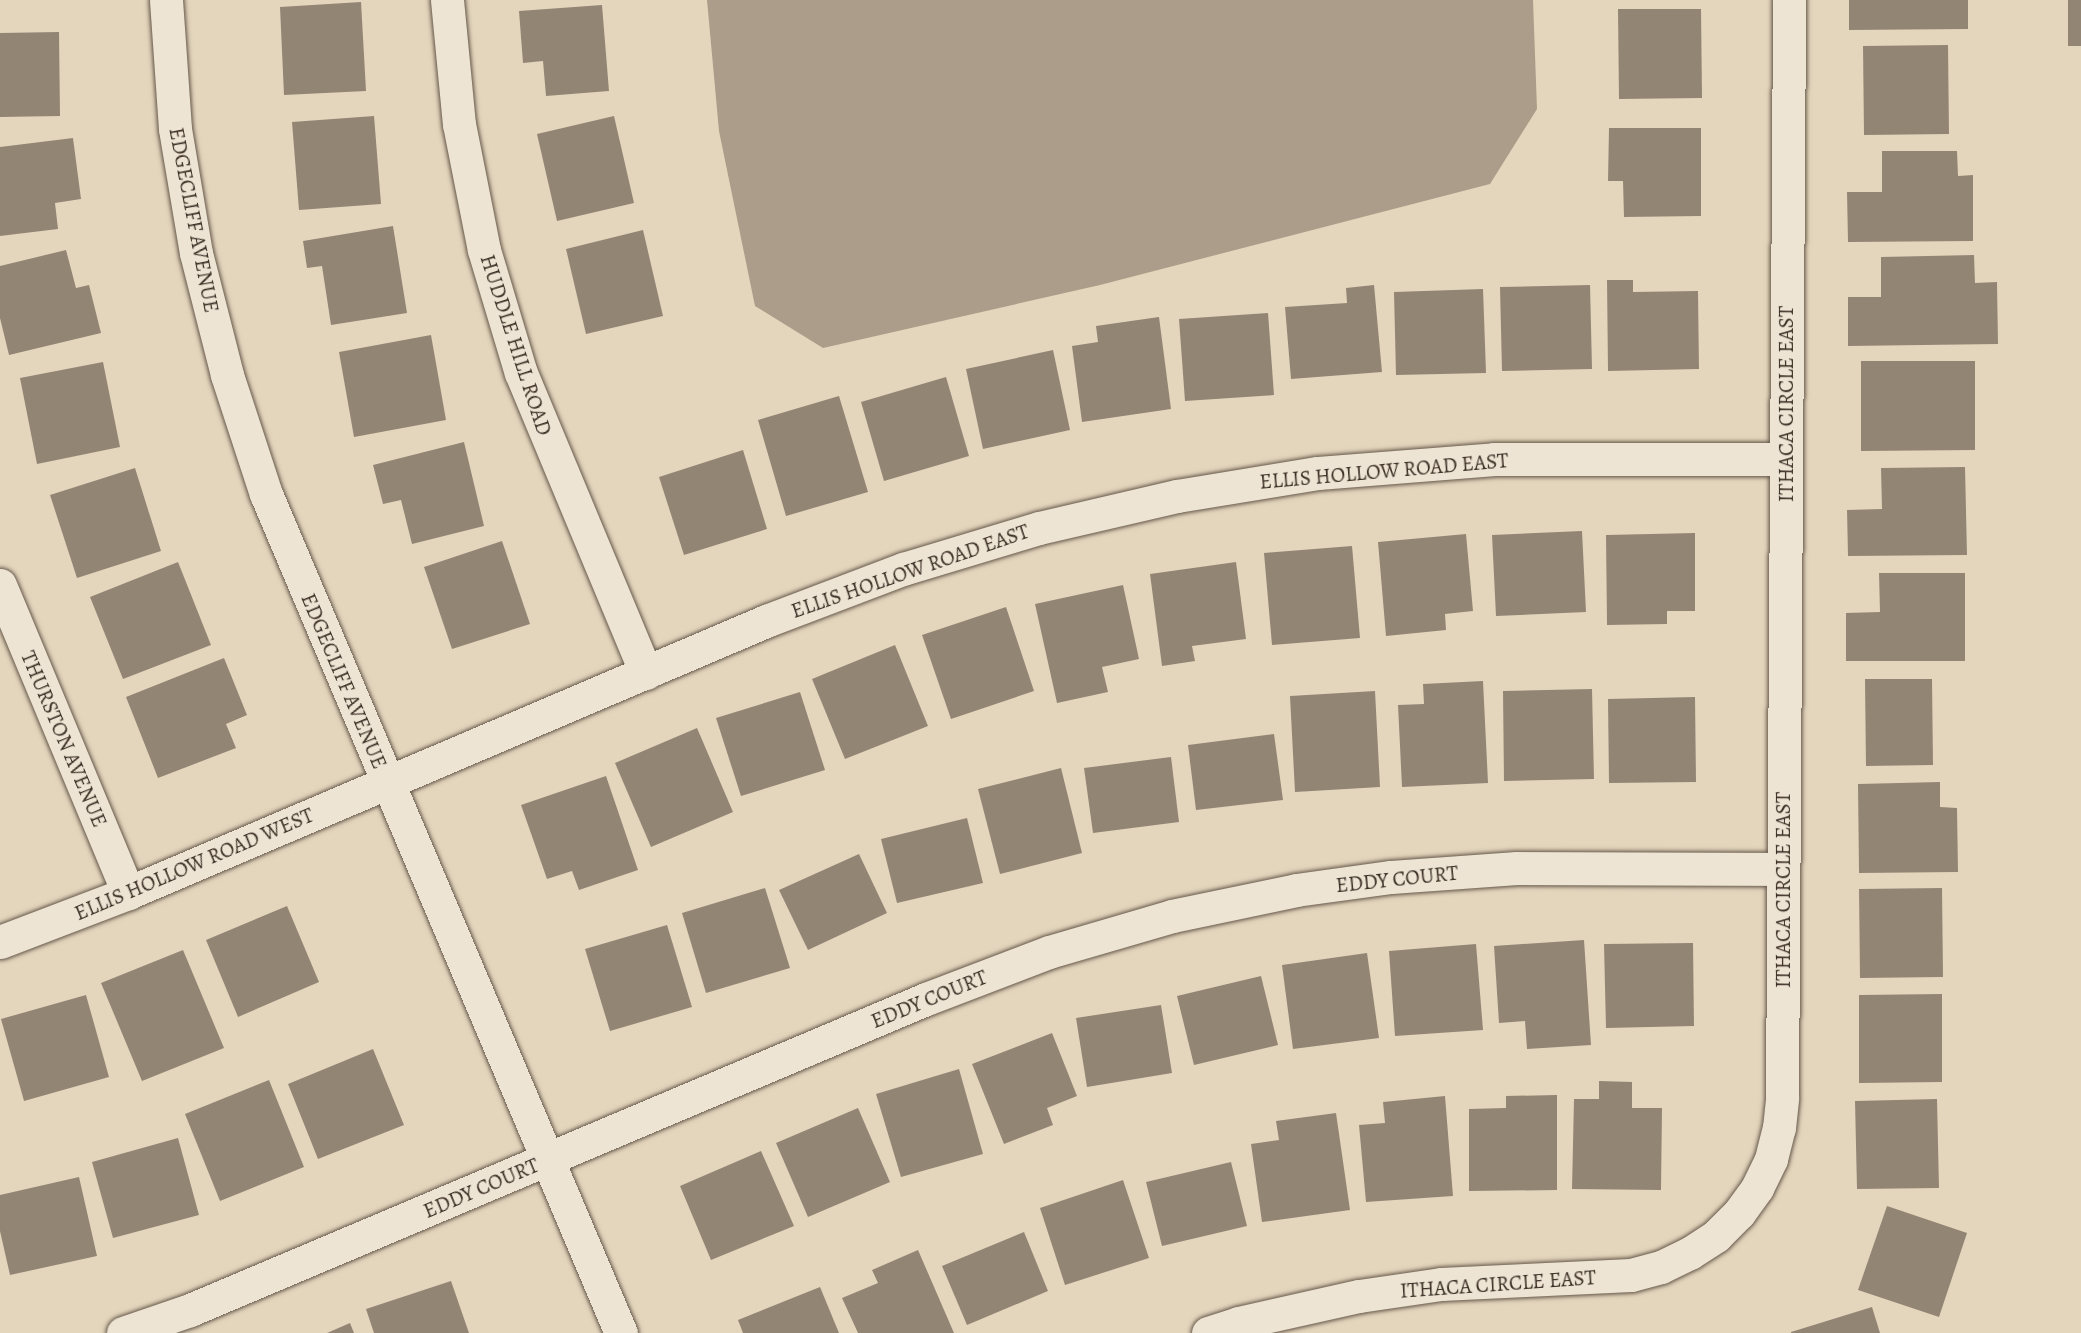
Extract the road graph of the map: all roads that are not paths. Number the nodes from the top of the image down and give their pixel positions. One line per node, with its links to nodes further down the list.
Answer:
1 (166, 0): 7 (street, EDGECLIFF AVENUE)
2 (447, 0): 6 (street, HUDDLE HILL ROAD)
3 (1789, 0): 4 (street, ITHACA CIRCLE EAST)
4 (1786, 459): 6 (street, ELLIS HOLLOW ROAD EAST); 8 (street, ITHACA CIRCLE EAST)
5 (0, 585): 9 (street, THURSTON AVENUE)
6 (646, 673): 7 (street, ELLIS HOLLOW ROAD EAST)
7 (387, 783): 9 (street, ELLIS HOLLOW ROAD WEST); 11 (street, EDGECLIFF AVENUE)
8 (1783, 869): 11 (street, EDDY COURT); 14 (street, ITHACA CIRCLE EAST)
9 (128, 893): 10 (street, ELLIS HOLLOW ROAD WEST)
10 (0, 942)
11 (548, 1160): 12 (street, EDDY COURT); 13 (street, EDGECLIFF AVENUE)
12 (123, 1333)
13 (621, 1333)
14 (1208, 1333)

